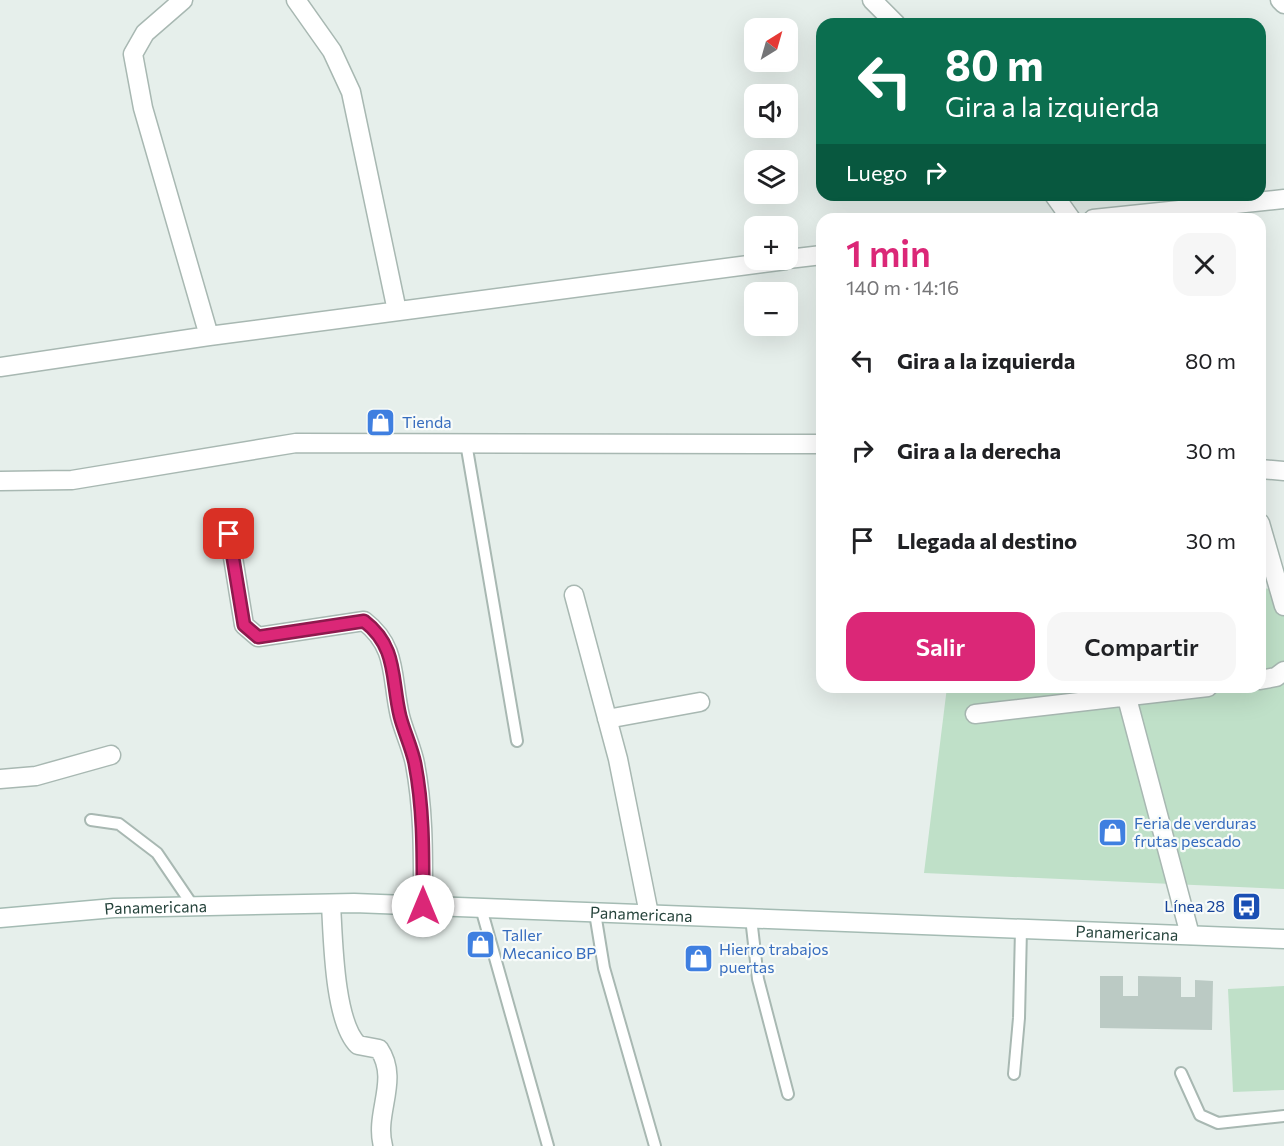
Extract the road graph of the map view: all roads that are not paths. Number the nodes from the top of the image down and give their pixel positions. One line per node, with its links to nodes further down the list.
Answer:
1 (183, 0): 17 (street)
2 (296, 0): 16 (street)
3 (872, 0): 6 (street)
4 (1280, 0): 5 (street)
5 (1284, 4)
6 (890, 18)
7 (1284, 189): 8 (street)
8 (1266, 198)
9 (1284, 199): 10 (street)
10 (1266, 200)
11 (1253, 201): 12 (street)
12 (1146, 213)
13 (816, 256): 14 (street)
14 (798, 258)
15 (744, 265): 16 (street)
16 (397, 311): 17 (street)
17 (209, 336): 18 (street)
18 (0, 368)
19 (466, 443): 20 (street); 23 (street); 35 (lane)
20 (816, 444)
21 (1266, 470): 22 (street)
22 (1284, 471)
23 (0, 481)
24 (229, 534): 41 (street)
25 (1266, 544): 27 (street)
26 (574, 595): 34 (street)
27 (1284, 606)
28 (1284, 670): 29 (street)
29 (1266, 679)
30 (1164, 693): 31 (street)
31 (1127, 698): 33 (street); 48 (street)
32 (700, 702): 34 (street)
33 (975, 714)
34 (607, 719): 44 (street)
35 (517, 741)
36 (111, 755): 37 (street)
37 (0, 779)
38 (91, 820): 40 (lane)
39 (330, 904): 40 (street, Panamericana); 41 (street, Panamericana); 54 (street)
40 (193, 906): 45 (street, Panamericana)
41 (423, 906): 42 (street, Panamericana)
42 (481, 908): 43 (street, Panamericana); 55 (lane)
43 (595, 913): 44 (street, Panamericana); 56 (lane)
44 (649, 914): 46 (street, Panamericana)
45 (0, 918)
46 (751, 918): 47 (street, Panamericana); 52 (lane)
47 (1021, 929): 48 (street, Panamericana); 51 (lane)
48 (1190, 935): 49 (street, Panamericana)
49 (1284, 939)
50 (1181, 1073): 53 (lane)
51 (1014, 1074)
52 (788, 1094)
53 (1284, 1116)
54 (383, 1146)
55 (548, 1146)
56 (655, 1146)

